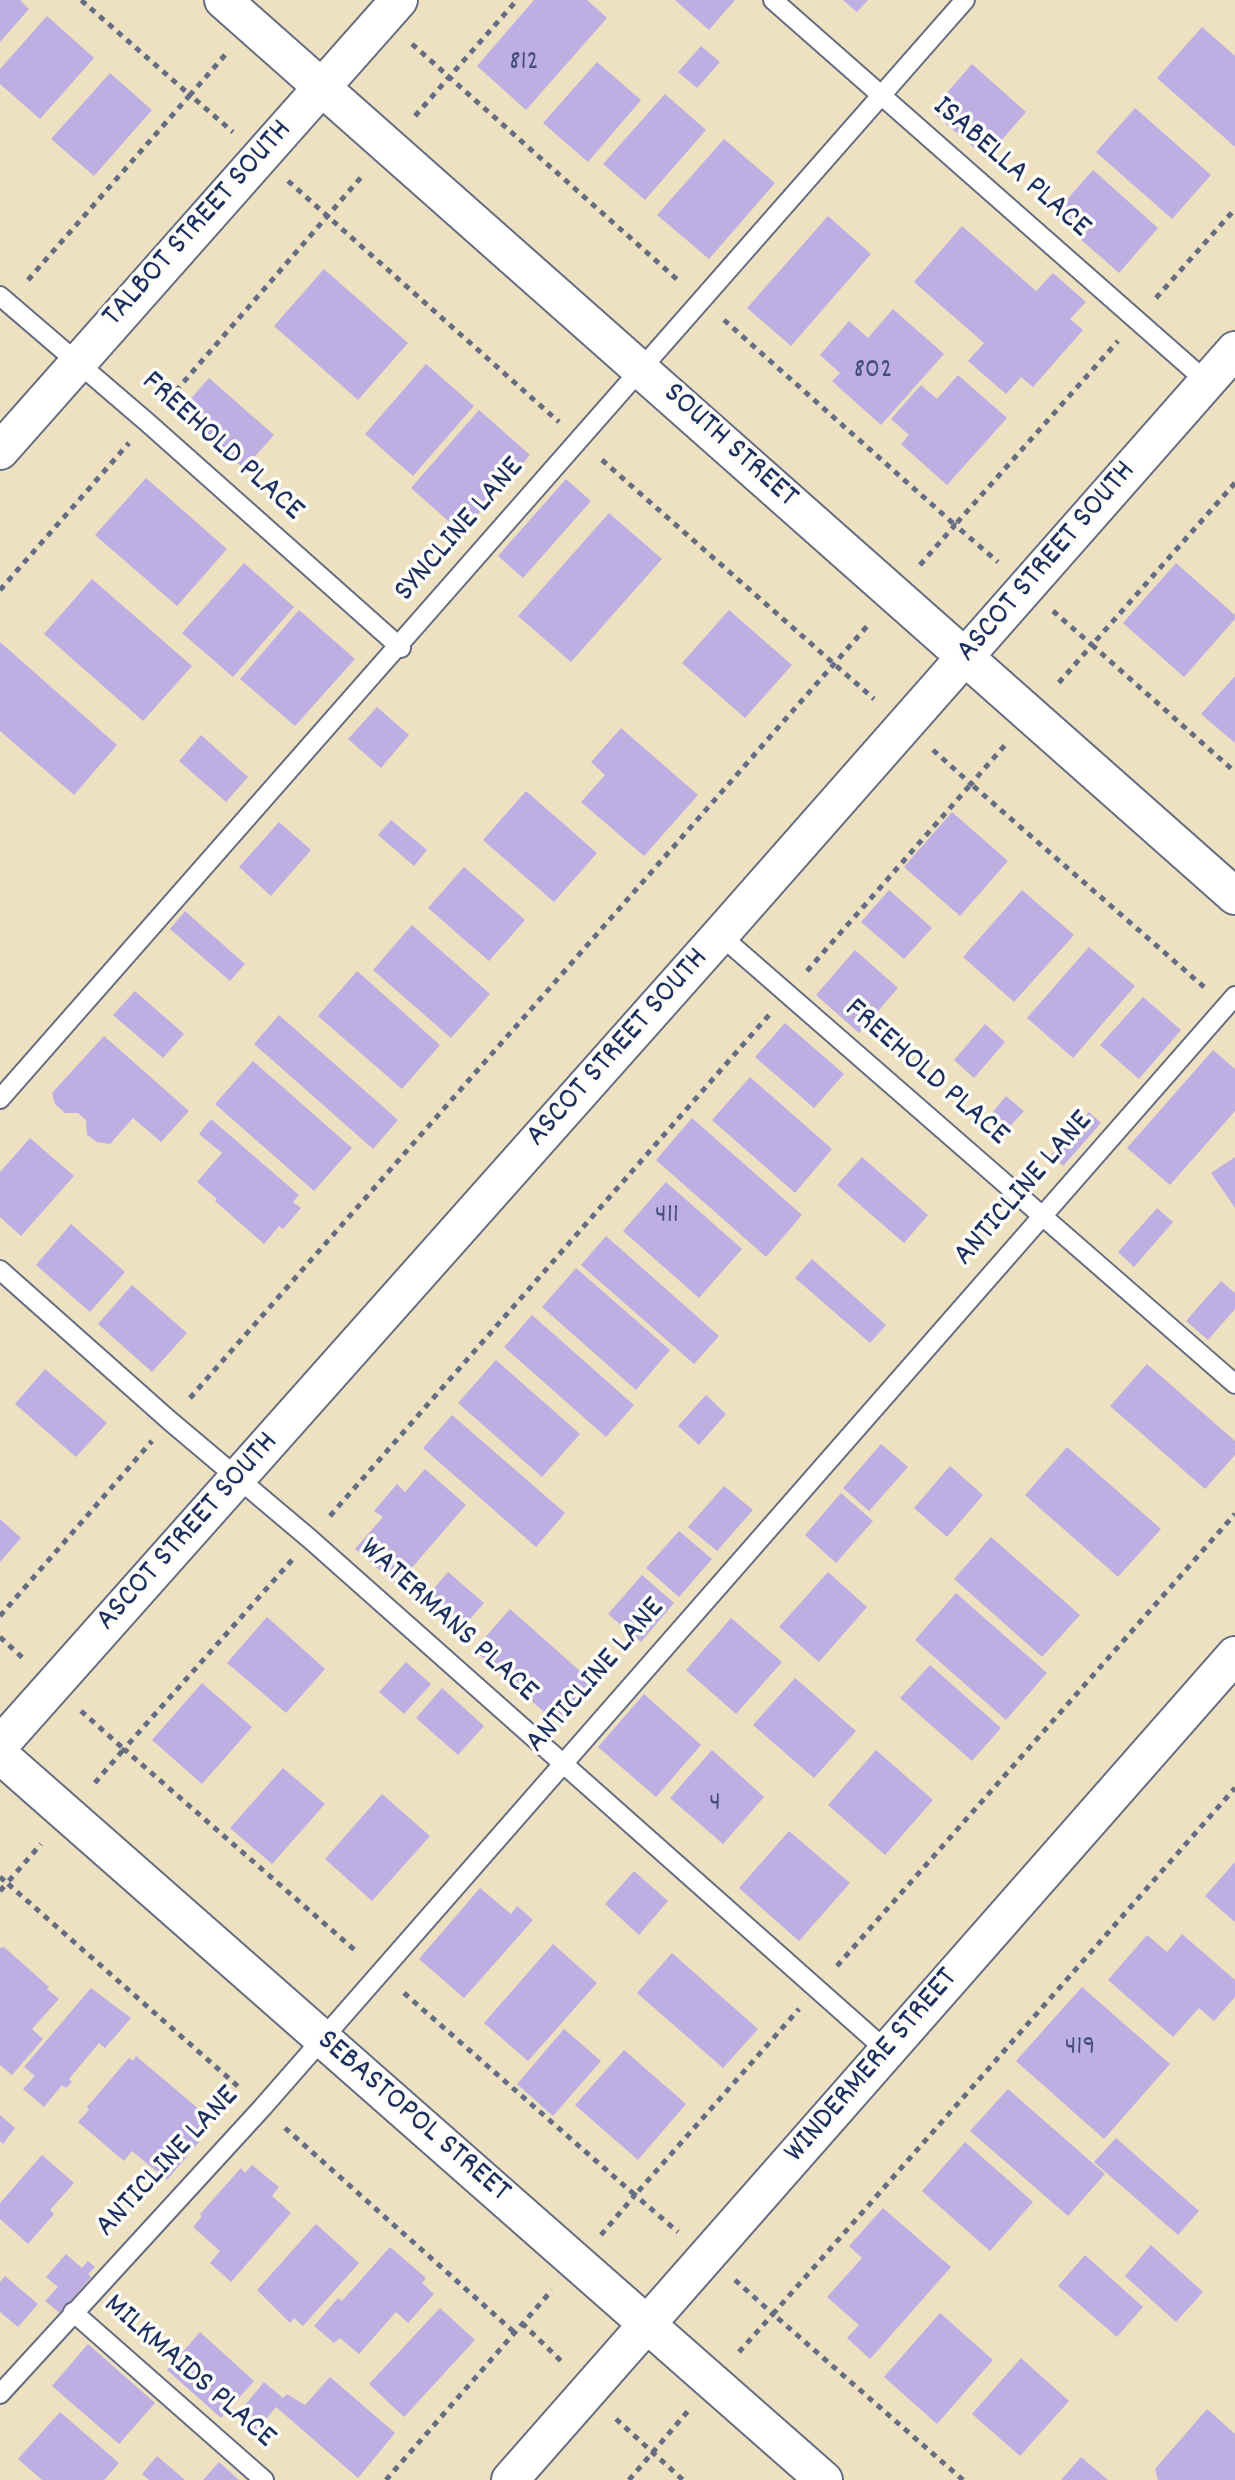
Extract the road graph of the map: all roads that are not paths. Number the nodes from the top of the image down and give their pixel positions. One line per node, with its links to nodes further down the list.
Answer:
1 (223, 0): 5 (street, SOUTH STREET)
2 (773, 0): 6 (lane, ISABELLA PLACE)
3 (965, 0): 6 (lane, SYNCLINE LANE)
4 (391, 9): 5 (street, TALBOT STREET SOUTH)
5 (322, 87): 9 (street, TALBOT STREET SOUTH); 10 (street, SOUTH STREET)
6 (881, 96): 10 (lane, SYNCLINE LANE); 11 (lane, ISABELLA PLACE)
7 (4, 299): 9 (lane, FREEHOLD PLACE)
8 (1235, 350): 11 (street, ASCOT STREET SOUTH)
9 (78, 362): 12 (street, TALBOT STREET SOUTH); 13 (lane, FREEHOLD PLACE)
10 (641, 369): 13 (lane, SYNCLINE LANE); 14 (street, SOUTH STREET)
11 (1207, 382): 14 (street, ASCOT STREET SOUTH)
12 (0, 451)
13 (401, 648): 18 (lane, SYNCLINE LANE)
14 (965, 656): 15 (street, SOUTH STREET); 16 (street, ASCOT STREET SOUTH)
15 (1235, 896)
16 (720, 935): 19 (lane, FREEHOLD PLACE); 22 (street, ASCOT STREET SOUTH)
17 (1231, 1001): 19 (lane, ANTICLINE LANE)
18 (0, 1099)
19 (1042, 1216): 21 (lane, FREEHOLD PLACE); 26 (lane, ANTICLINE LANE)
20 (0, 1270): 22 (lane, WATERMANS PLACE)
21 (1235, 1384)
22 (237, 1479): 24 (street, ASCOT STREET SOUTH); 26 (lane, WATERMANS PLACE)
23 (1235, 1655): 28 (street, WINDERMERE STREET)
24 (0, 1745)
25 (0, 1755): 27 (street, SEBASTOPOL STREET)
26 (561, 1764): 27 (lane, ANTICLINE LANE); 28 (lane, WATERMANS PLACE)
27 (321, 2038): 29 (lane, ANTICLINE LANE); 30 (street, SEBASTOPOL STREET)
28 (887, 2051): 30 (street, WINDERMERE STREET)
29 (73, 2312): 31 (lane, ANTICLINE LANE); 32 (lane, MILKMAIDS PLACE)
30 (647, 2325): 33 (street, WINDERMERE STREET); 34 (street, SEBASTOPOL STREET)
31 (0, 2394)
32 (264, 2480)
33 (510, 2480)
34 (824, 2480)

